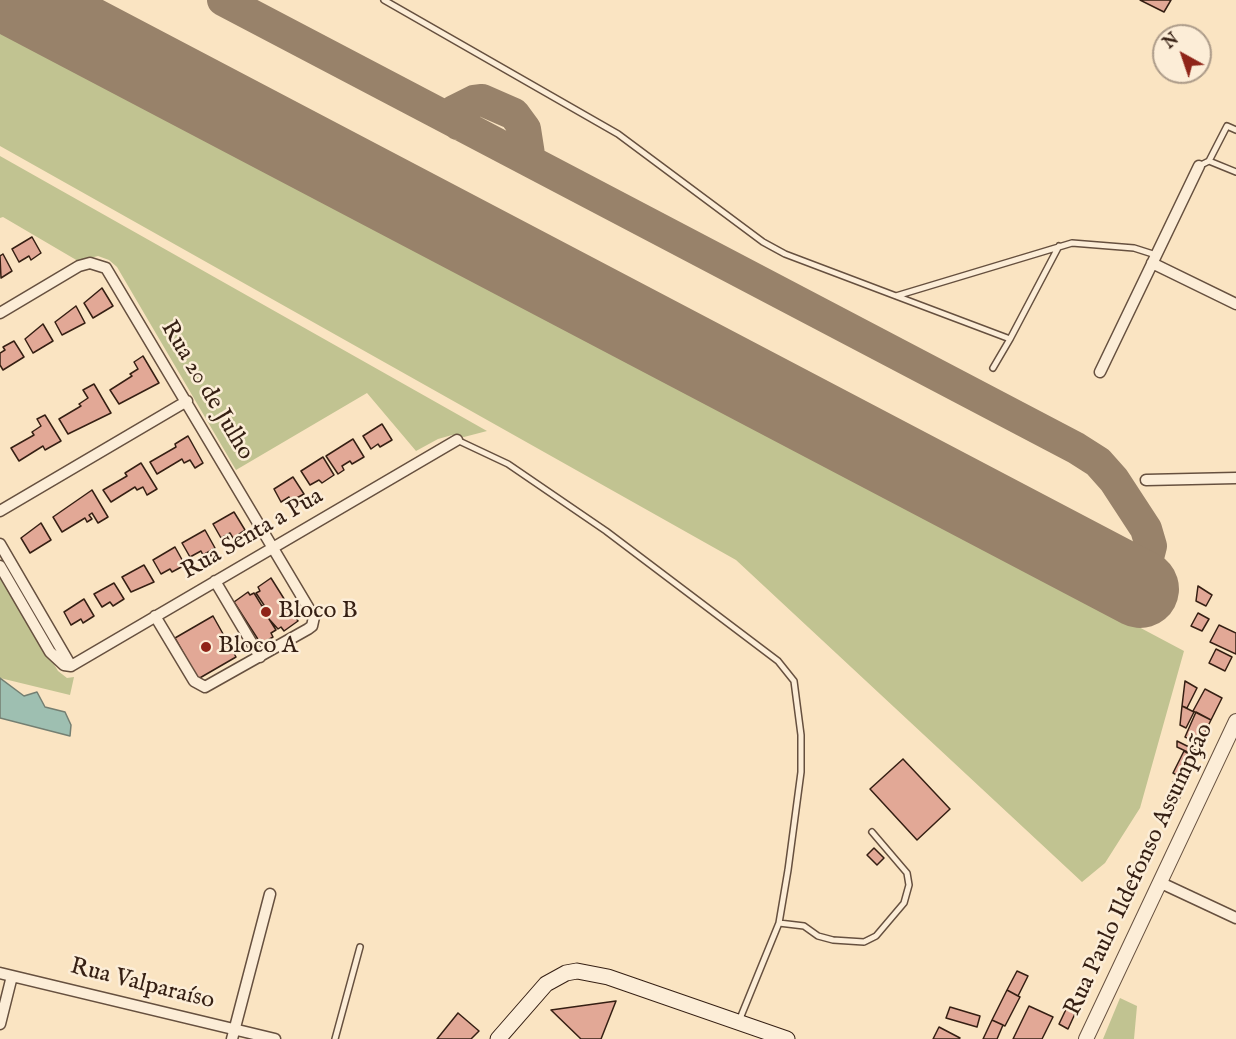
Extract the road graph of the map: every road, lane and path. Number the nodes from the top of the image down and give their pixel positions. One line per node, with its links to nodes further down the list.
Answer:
1 (384, 0): 7 (lane)
2 (1236, 130): 3 (lane)
3 (1204, 164): 4 (lane); 6 (street)
4 (1236, 172)
5 (1059, 246): 6 (lane); 7 (lane); 10 (lane)
6 (1154, 259): 8 (street); 12 (street)
7 (896, 296): 10 (lane)
8 (1236, 304)
9 (0, 313): 13 (street, Rua 20 de Julho)
10 (1010, 339): 11 (lane)
11 (993, 368)
12 (1100, 372)
13 (187, 401): 17 (street); 19 (street, Rua 20 de Julho)
14 (457, 440): 19 (street, Rua Senta a Pua); 30 (lane)
15 (1236, 478): 16 (street)
16 (1146, 480)
17 (0, 511)
18 (0, 544): 24 (street)
19 (274, 547): 21 (street, Rua Senta a Pua); 23 (street, Rua 20 de Julho)
20 (0, 566): 24 (street)
21 (215, 581): 22 (street, Rua Senta a Pua); 23 (street)
22 (155, 616): 23 (street); 24 (street, Rua Senta a Pua)
23 (260, 657)
24 (71, 666)
25 (1236, 721): 27 (street, Rua Paulo Ildefonso Assumpção)
26 (872, 832): 30 (lane)
27 (1159, 882): 29 (street); 41 (street, Rua Paulo Ildefonso Assumpção)
28 (270, 894): 36 (street)
29 (1236, 918)
30 (779, 923): 34 (lane)
31 (360, 946): 38 (lane)
32 (0, 973): 33 (street, Rua Valparaíso)
33 (12, 976): 35 (street); 36 (street, Rua Valparaíso)
34 (738, 1022): 39 (main road); 40 (main road)
35 (0, 1024)
36 (233, 1034): 37 (street, Rua Valparaíso)
37 (275, 1039)
38 (335, 1039)
39 (498, 1039)
40 (787, 1039)
41 (1086, 1039)

